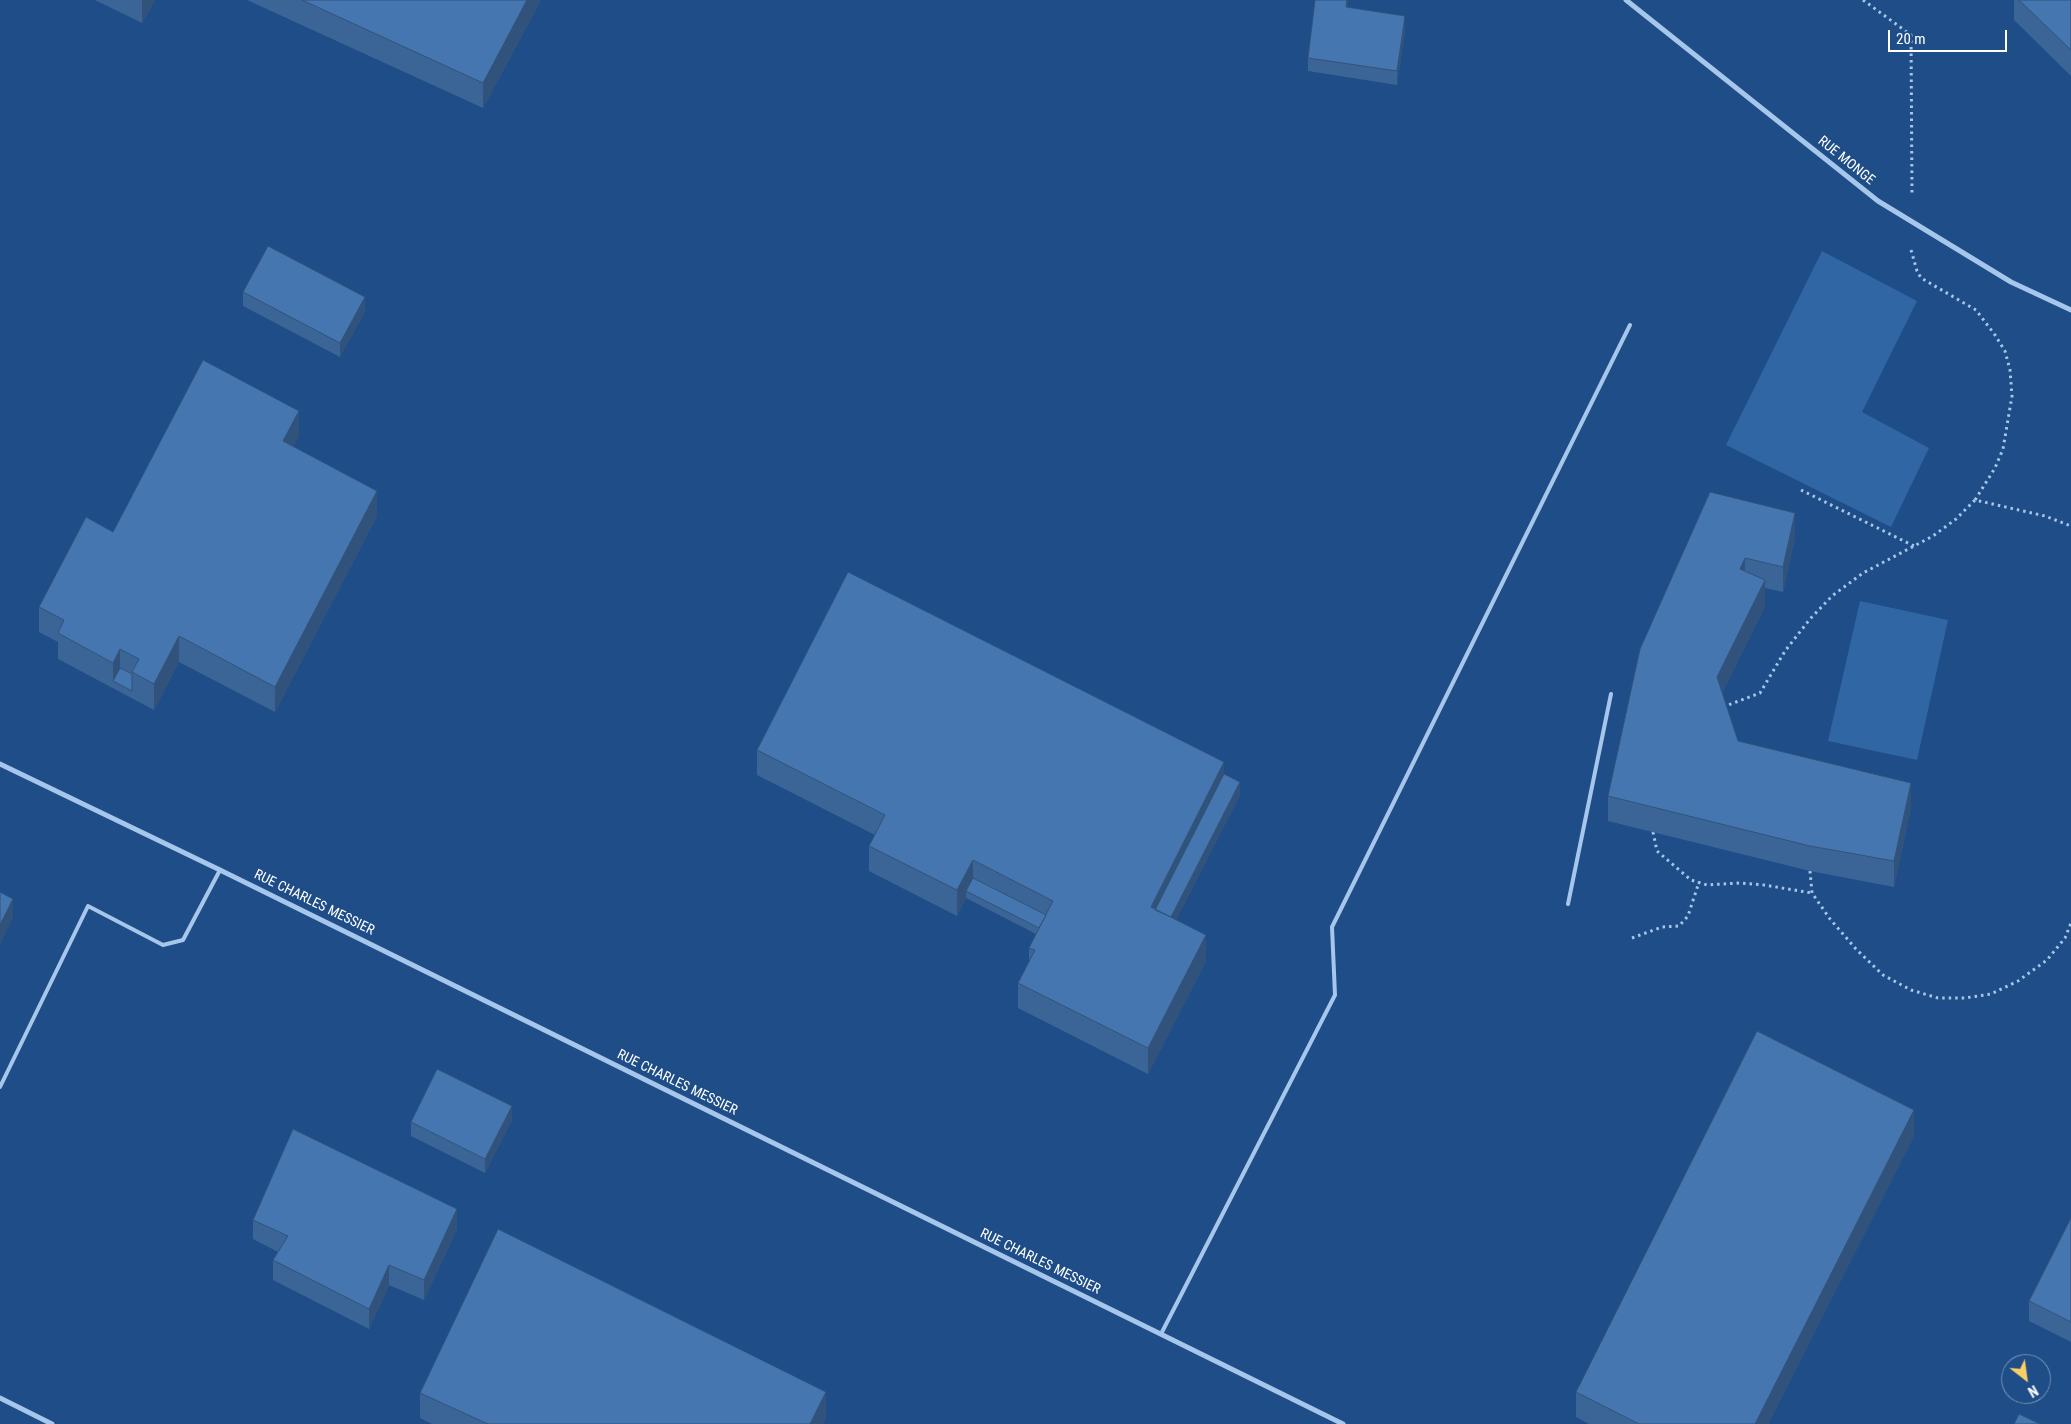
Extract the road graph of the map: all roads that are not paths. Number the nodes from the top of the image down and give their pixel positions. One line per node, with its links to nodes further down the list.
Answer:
1 (1626, 0): 2 (street, RUE MONGE)
2 (2071, 310)
3 (1630, 325): 9 (lane)
4 (1611, 694): 7 (lane)
5 (0, 764): 6 (street, RUE CHARLES MESSIER)
6 (220, 870): 8 (lane); 9 (street, RUE CHARLES MESSIER)
7 (1568, 904)
8 (0, 1087)
9 (1161, 1334): 12 (street, RUE CHARLES MESSIER)
10 (0, 1398): 11 (street)
11 (52, 1424)
12 (1343, 1424)

